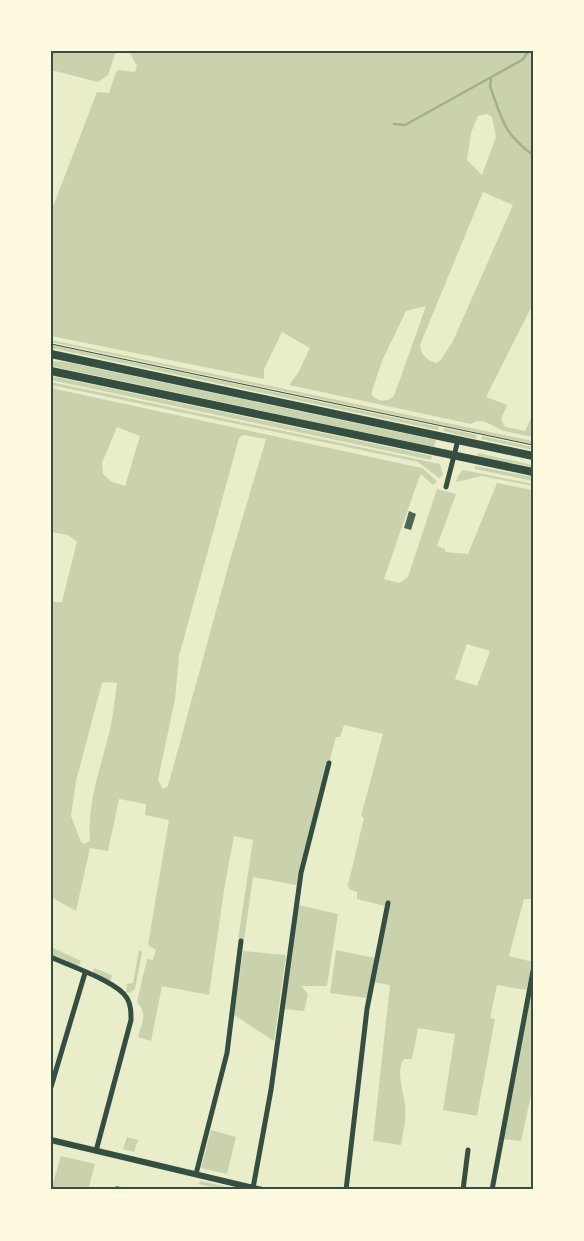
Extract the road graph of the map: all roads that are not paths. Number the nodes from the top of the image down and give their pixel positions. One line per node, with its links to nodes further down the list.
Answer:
1 (51, 354): 3 (main road)
2 (51, 371): 4 (main road)
3 (458, 440): 4 (street); 5 (main road)
4 (454, 456): 6 (main road); 7 (street)
5 (533, 456)
6 (533, 472)
7 (446, 487)
8 (329, 763): 19 (street)
9 (388, 903): 21 (street)
10 (241, 941): 18 (street)
11 (51, 957): 13 (street)
12 (533, 971): 23 (street)
13 (85, 973): 14 (street); 17 (street)
14 (51, 1087)
15 (51, 1140): 17 (street)
16 (468, 1150): 22 (street)
17 (96, 1151): 18 (street)
18 (196, 1174): 19 (street)
19 (254, 1188): 20 (street)
20 (262, 1190)
21 (346, 1190)
22 (463, 1190)
23 (492, 1190)

